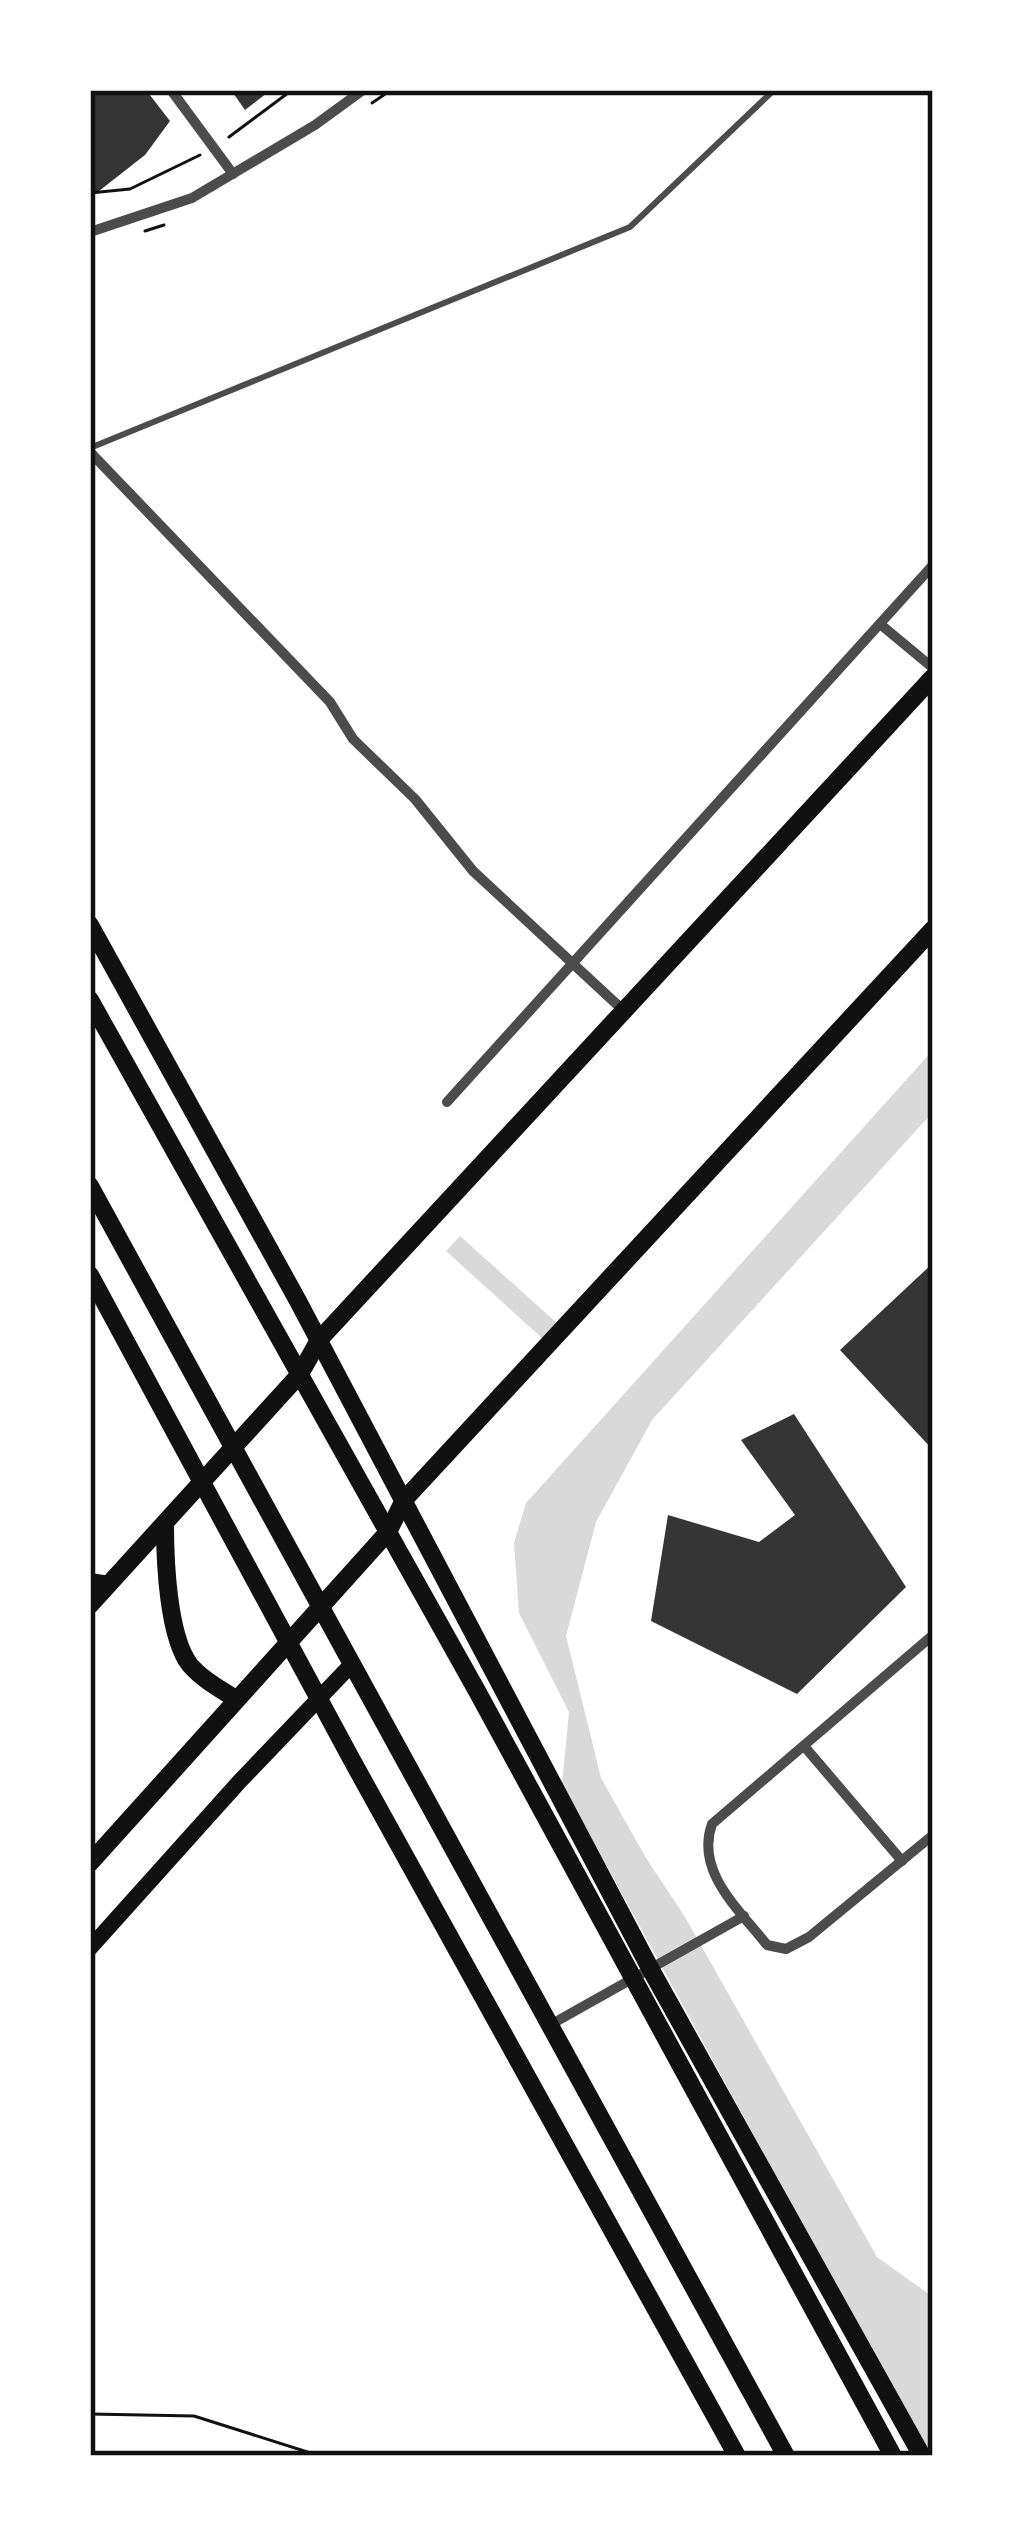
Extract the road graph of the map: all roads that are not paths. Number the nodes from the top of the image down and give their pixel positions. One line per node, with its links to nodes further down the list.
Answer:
1 (170, 90): 4 (street)
2 (774, 90): 6 (lane)
3 (359, 91): 4 (street)
4 (232, 174): 5 (street)
5 (90, 232)
6 (90, 450): 13 (street)
7 (933, 565): 8 (street)
8 (880, 624): 9 (street); 13 (street)
9 (933, 668)
10 (933, 677): 15 (main road)
11 (90, 925): 19 (main road)
12 (933, 929): 23 (main road)
13 (573, 964): 15 (street); 16 (street)
14 (90, 1000): 20 (main road)
15 (624, 1011): 19 (main road)
16 (447, 1102)
17 (90, 1186): 21 (main road)
18 (90, 1275): 22 (main road)
19 (319, 1340): 20 (main road); 23 (main road)
20 (300, 1374): 21 (main road); 25 (main road)
21 (233, 1448): 22 (main road); 28 (main road)
22 (202, 1482): 24 (main road); 30 (main road)
23 (404, 1500): 25 (main road); 40 (main road)
24 (165, 1525): 26 (main road); 32 (main road)
25 (388, 1532): 28 (main road); 40 (main road)
26 (99, 1583): 27 (main road)
27 (90, 1605)
28 (320, 1607): 30 (main road); 31 (main road)
29 (933, 1635): 34 (street)
30 (289, 1642): 32 (main road); 33 (main road)
31 (351, 1665): 33 (main road); 41 (main road)
32 (236, 1699): 37 (main road)
33 (319, 1699): 39 (main road); 42 (main road)
34 (804, 1746): 36 (street); 38 (street)
35 (933, 1835): 36 (street)
36 (902, 1861): 38 (street)
37 (90, 1863)
38 (744, 1916): 40 (street)
39 (90, 1948)
40 (642, 1974): 41 (street); 44 (main road); 45 (main road)
41 (550, 2025): 43 (main road)
42 (737, 2456)
43 (786, 2456)
44 (893, 2456)
45 (922, 2456)

